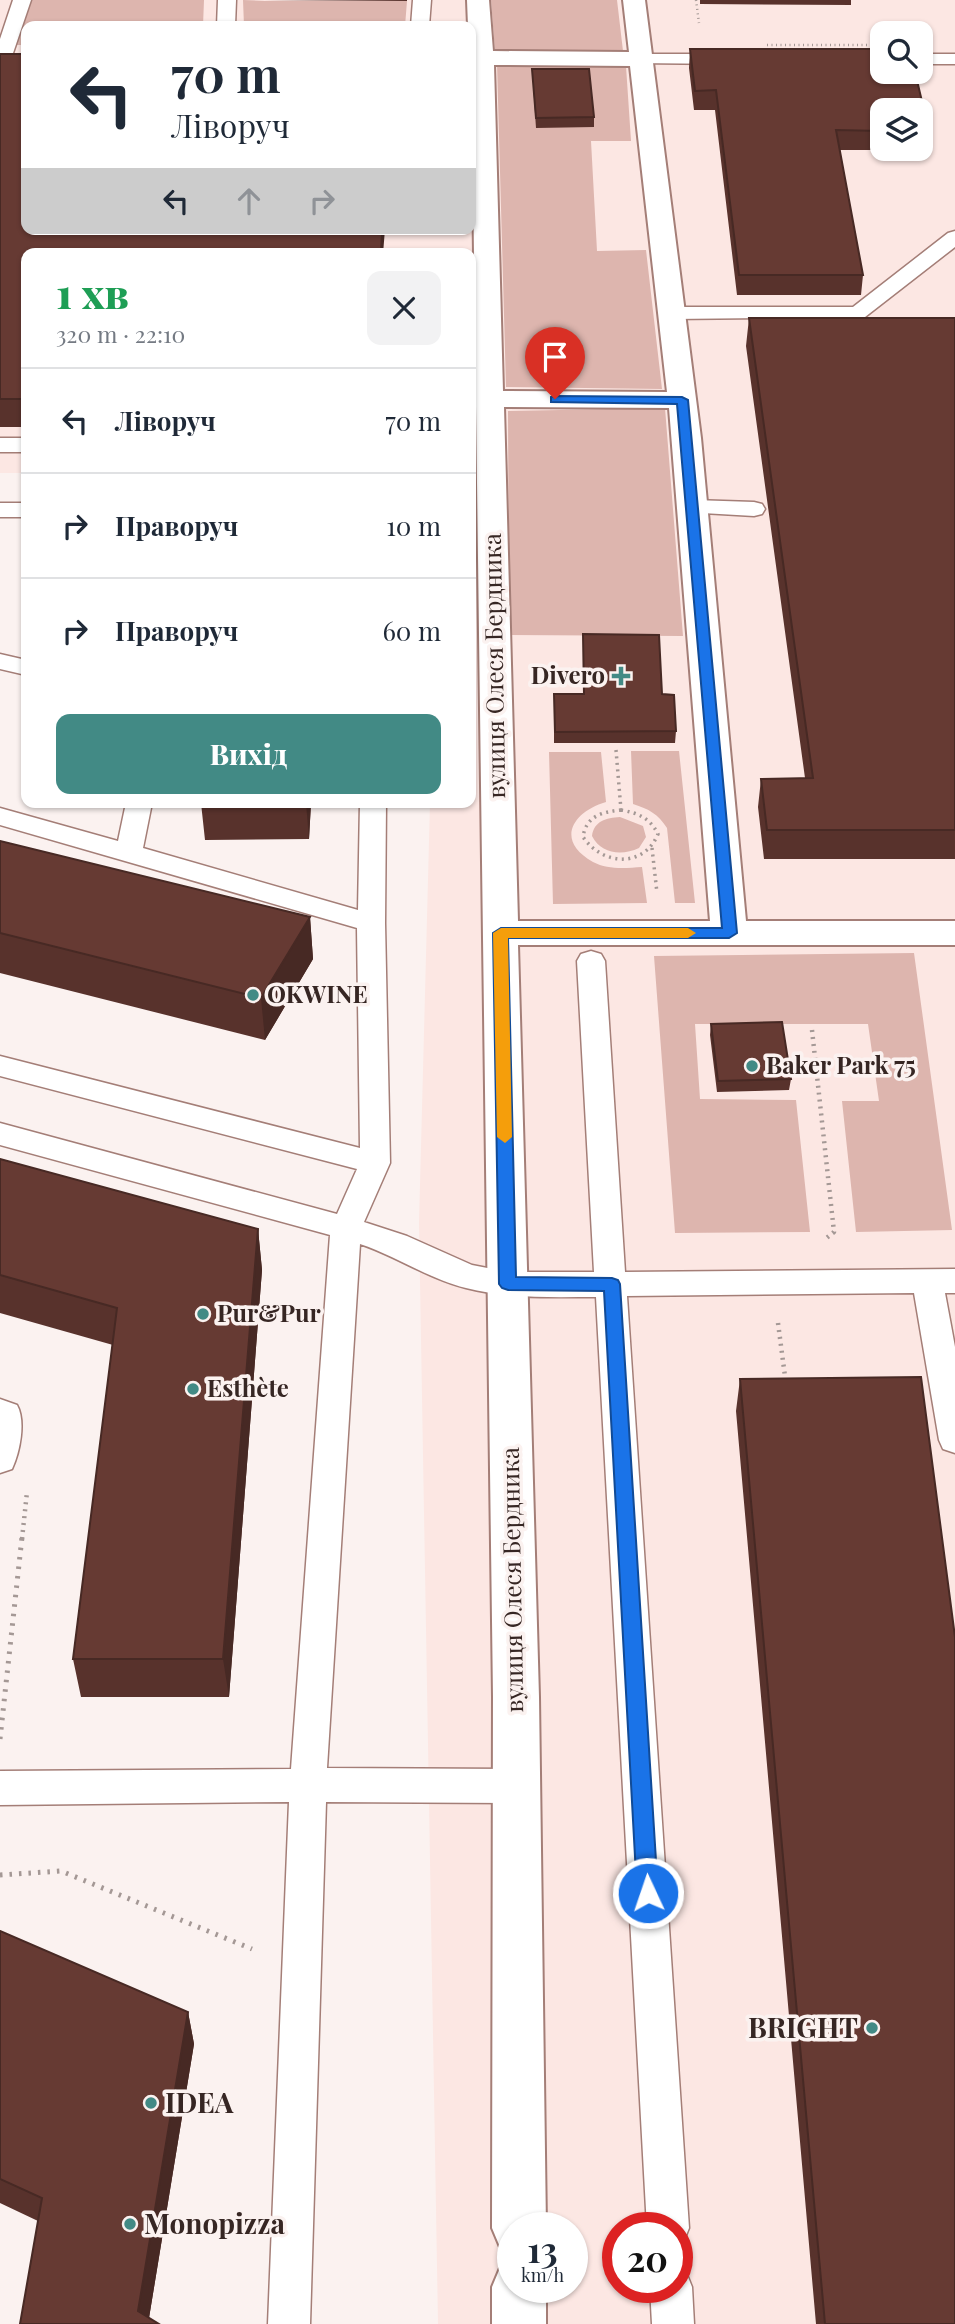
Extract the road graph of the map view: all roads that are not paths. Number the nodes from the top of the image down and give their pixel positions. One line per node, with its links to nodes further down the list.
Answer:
1 (22, 0): 8 (lane)
2 (226, 0): 6 (lane)
3 (422, 0): 7 (lane)
4 (478, 0): 10 (street, вулиця Олеся Бердника)
5 (634, 0): 11 (street)
6 (226, 21)
7 (420, 21)
8 (1, 57): 9 (lane)
9 (21, 57)
10 (476, 58): 11 (street); 17 (street, вулиця Олеся Бердника)
11 (640, 59): 12 (lane); 16 (street)
12 (748, 59)
13 (933, 59): 14 (lane)
14 (955, 59)
15 (955, 237): 16 (lane)
16 (672, 313): 18 (street)
17 (489, 399): 18 (street); 19 (street, вулиця Олеся Бердника)
18 (682, 400): 22 (street)
19 (481, 443): 33 (street, вулиця Олеся Бердника)
20 (0, 445): 21 (lane)
21 (21, 445)
22 (693, 507): 23 (lane); 34 (street)
23 (754, 509)
24 (0, 510): 25 (lane)
25 (21, 510)
26 (0, 661): 27 (lane)
27 (21, 667)
28 (138, 808): 31 (lane)
29 (373, 808): 32 (lane)
30 (0, 816): 31 (lane)
31 (129, 853): 32 (lane)
32 (371, 923): 39 (lane)
33 (501, 933): 34 (street); 42 (street, вулиця Олеся Бердника)
34 (729, 933): 35 (street)
35 (955, 933)
36 (591, 961): 43 (lane)
37 (0, 1066): 39 (lane)
38 (0, 1134): 40 (lane)
39 (375, 1163): 40 (lane)
40 (346, 1228): 42 (lane); 48 (lane)
41 (942, 1282): 43 (lane); 45 (lane)
42 (508, 1284): 43 (lane); 47 (street, вулиця Олеся Бердника)
43 (612, 1284): 51 (lane)
44 (0, 1412): 46 (lane)
45 (955, 1440)
46 (0, 1459)
47 (517, 1786): 48 (lane); 50 (street, вулиця Олеся Бердника)
48 (308, 1787): 49 (lane); 54 (lane)
49 (0, 1788)
50 (519, 2212)
51 (667, 2212)
52 (519, 2303): 55 (street)
53 (672, 2303): 56 (lane)
54 (289, 2324)
55 (519, 2324)
56 (674, 2324)

